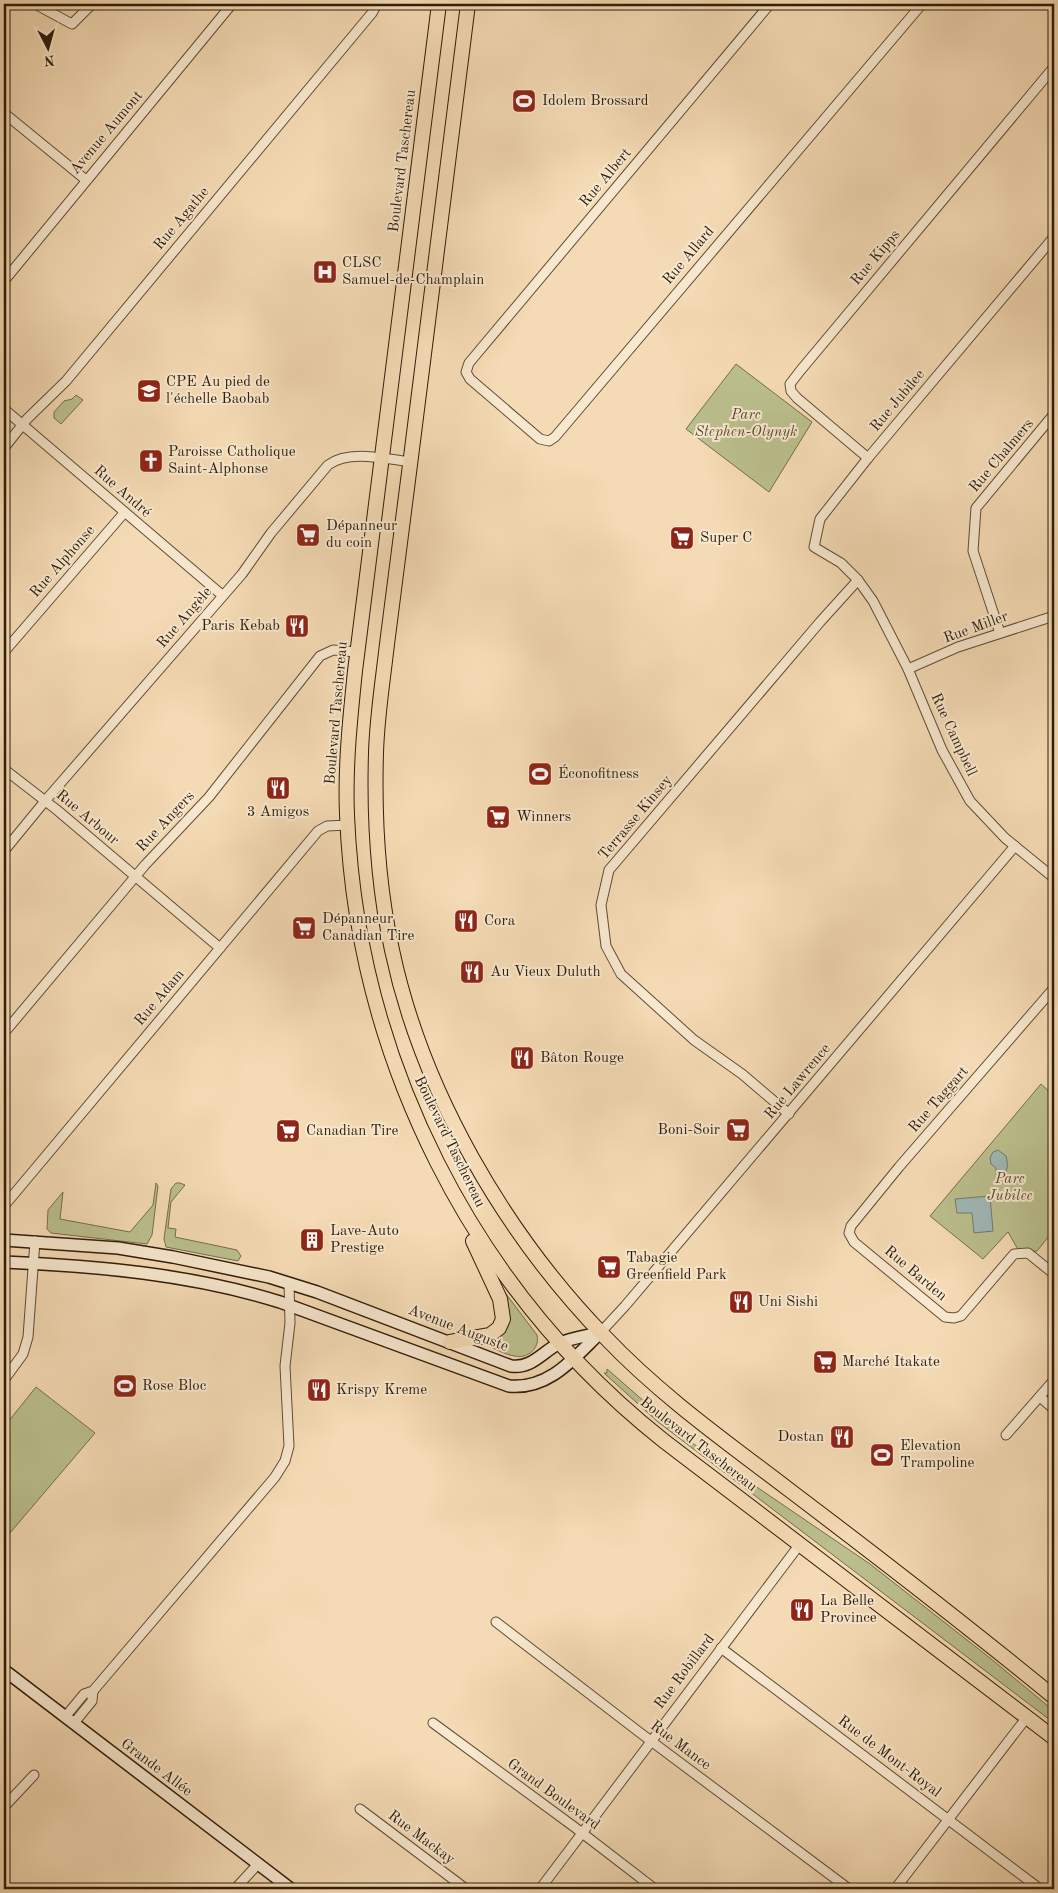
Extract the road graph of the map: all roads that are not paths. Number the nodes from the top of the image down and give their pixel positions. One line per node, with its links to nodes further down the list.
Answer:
1 (34, 4): 2 (street)
2 (92, 4)
3 (232, 4): 11 (street, Avenue Aumont)
4 (377, 4): 17 (street, Rue Agathe)
5 (439, 4): 20 (main road, Boulevard Taschereau)
6 (468, 4): 21 (main road, Boulevard Taschereau)
7 (770, 4): 14 (street, Rue Albert)
8 (922, 4): 14 (street, Rue Allard)
9 (1054, 67): 19 (street, Rue Kipps)
10 (4, 113): 11 (street)
11 (86, 180): 13 (street, Avenue Aumont)
12 (1054, 237): 19 (street, Rue Jubilee)
13 (4, 281)
14 (466, 372)
15 (4, 410): 17 (street, Rue André)
16 (1054, 414): 26 (street, Rue Chalmers)
17 (23, 426): 18 (street, Rue Agathe); 22 (street, Rue André)
18 (4, 448)
19 (868, 458): 23 (street, Rue Jubilee)
20 (382, 459): 21 (street, Rue Angèle); 24 (street, Rue Angèle); 28 (main road, Boulevard Taschereau)
21 (410, 462): 51 (main road, Boulevard Taschereau)
22 (124, 513): 24 (street, Rue André); 27 (street, Rue Alphonse)
23 (858, 580): 29 (street, Rue Campbell); 40 (street, Terrasse Kinsey)
24 (222, 595): 31 (street, Rue Angèle)
25 (1054, 616): 26 (street, Rue Miller)
26 (1000, 633): 29 (street, Rue Miller)
27 (4, 652)
28 (357, 652): 32 (main road, Boulevard Taschereau); 35 (street, Rue Angers)
29 (908, 669): 33 (street, Rue Campbell)
30 (4, 769): 31 (street, Rue Arbour)
31 (45, 801): 34 (street, Rue Angèle); 35 (street, Rue Arbour)
32 (348, 824): 37 (street, Rue Adam); 41 (main road, Boulevard Taschereau)
33 (1015, 846): 36 (street, Rue Campbell); 40 (street, Rue Lawrence)
34 (4, 851)
35 (135, 876): 37 (street, Rue Arbour); 39 (street, Rue Angers)
36 (1054, 878)
37 (220, 948): 42 (street, Rue Adam)
38 (1054, 988): 43 (street, Rue Taggart)
39 (4, 1034)
40 (789, 1114): 51 (street, Rue Lawrence)
41 (442, 1173): 52 (main road); 53 (main road, Boulevard Taschereau)
42 (4, 1206)
43 (849, 1233): 48 (street, Rue Barden)
44 (4, 1240): 45 (main road, Avenue Auguste)
45 (35, 1241): 47 (street); 49 (main road, Avenue Auguste)
46 (4, 1262): 47 (main road)
47 (33, 1263): 50 (main road); 55 (street)
48 (1054, 1274)
49 (289, 1283): 50 (street); 52 (main road, Avenue Auguste)
50 (290, 1306): 54 (main road); 66 (street)
51 (600, 1332): 53 (main road, Avenue Auguste); 54 (main road); 64 (main road, Boulevard Taschereau)
52 (450, 1342): 53 (main road, Avenue Auguste)
53 (559, 1343): 54 (main road, Boulevard Taschereau)
54 (574, 1359): 60 (main road, Boulevard Taschereau)
55 (4, 1380)
56 (1054, 1380): 57 (street)
57 (1040, 1397): 58 (street); 59 (street)
58 (1054, 1410)
59 (1006, 1436)
60 (800, 1544): 62 (street, Rue Robillard); 65 (main road, Boulevard Taschereau)
61 (496, 1622): 69 (street, Rue Mance)
62 (721, 1648): 69 (street, Rue Robillard); 73 (street, Rue de Mont-Royal)
63 (4, 1670): 66 (main road, Grande Allée)
64 (1054, 1697)
65 (1027, 1717): 68 (main road, Boulevard Taschereau); 73 (street)
66 (69, 1720): 75 (main road, Grande Allée)
67 (433, 1723): 74 (street, Grand Boulevard)
68 (1054, 1738)
69 (651, 1741): 74 (street, Rue Robillard); 81 (street, Rue Mance)
70 (34, 1775): 71 (street)
71 (4, 1807)
72 (360, 1809): 78 (street, Rue Mackay)
73 (948, 1819): 82 (street); 83 (street, Rue de Mont-Royal)
74 (582, 1833): 79 (street, Rue Robillard); 80 (street, Grand Boulevard)
75 (258, 1864): 76 (street); 77 (main road, Grande Allée)
76 (235, 1889)
77 (291, 1889)
78 (466, 1889)
79 (540, 1889)
80 (655, 1889)
81 (849, 1889)
82 (895, 1889)
83 (1040, 1889)

